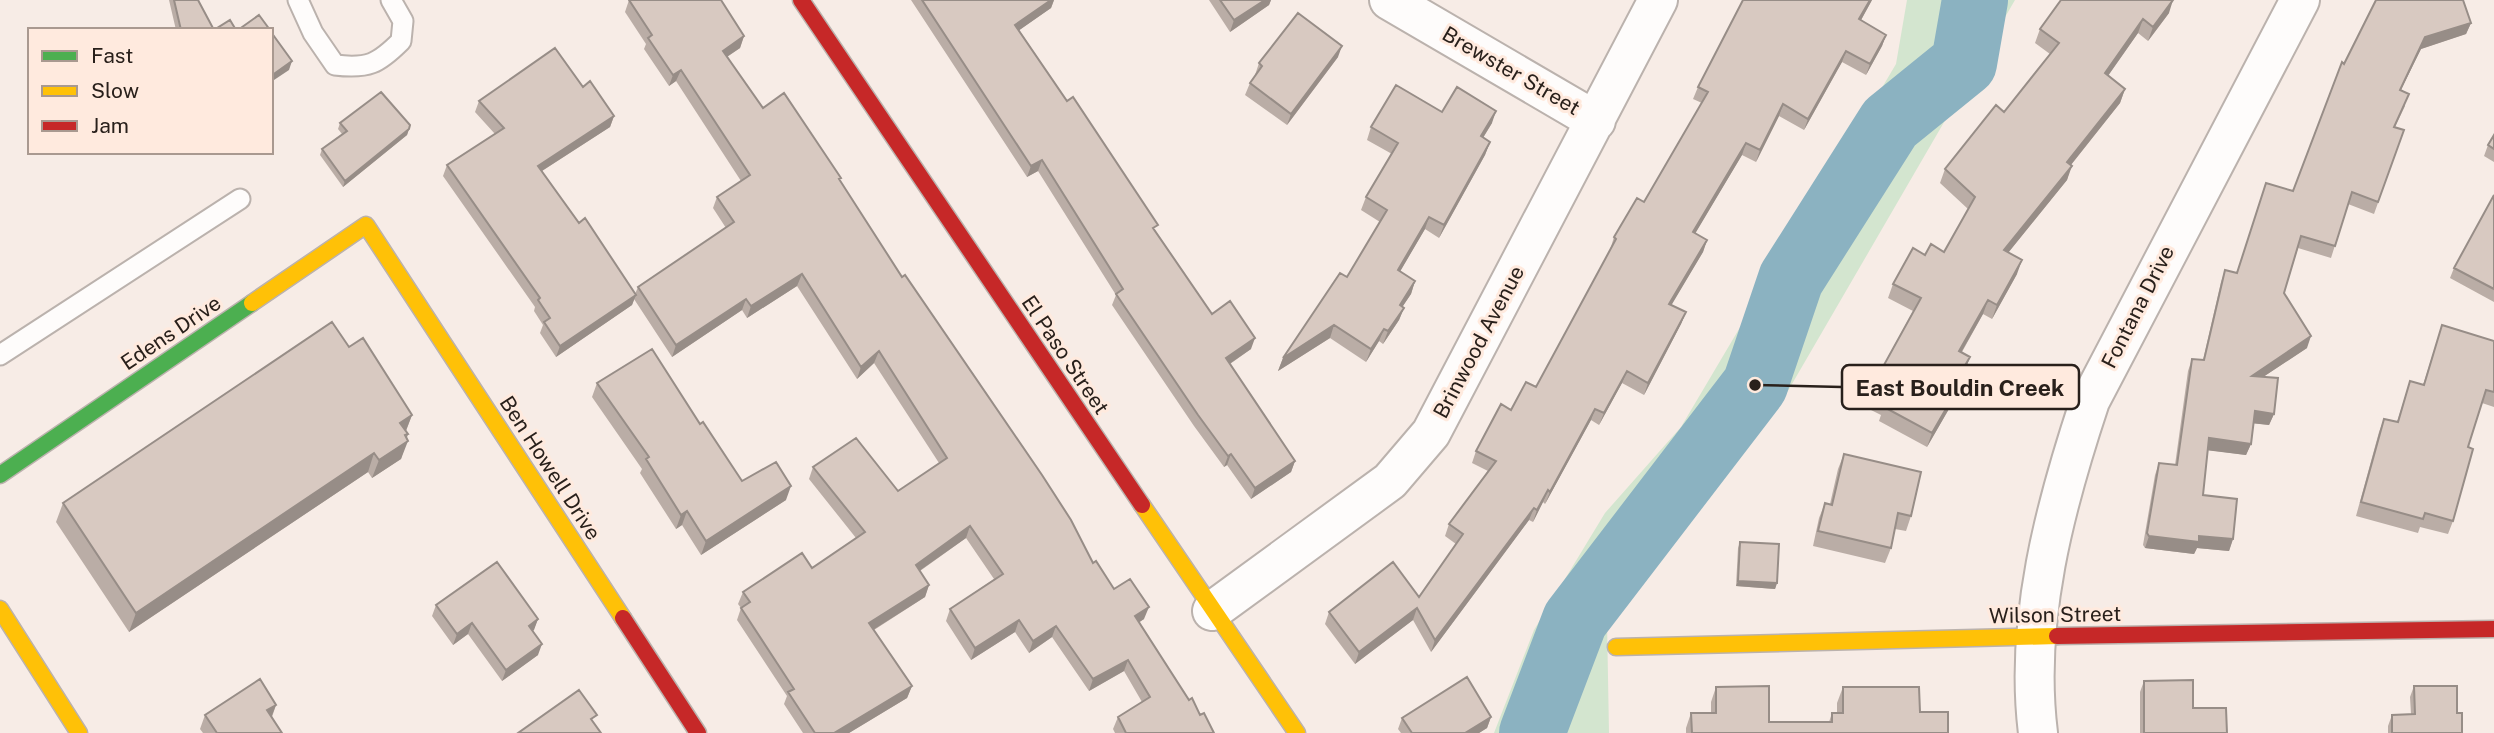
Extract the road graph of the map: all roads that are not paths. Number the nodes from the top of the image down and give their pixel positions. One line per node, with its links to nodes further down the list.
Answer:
1 (298, 0): 2 (lane)
2 (391, 0)
3 (801, 0): 12 (street, El Paso Street)
4 (1389, 0): 7 (street, Brewster Street)
5 (1658, 0): 7 (street, Brinwood Avenue)
6 (2300, 0): 15 (street, Fontana Drive)
7 (1596, 121): 12 (street, Brinwood Avenue)
8 (240, 199): 10 (lane)
9 (366, 225): 11 (street, Edens Drive); 18 (street, Ben Howell Drive)
10 (0, 355)
11 (0, 475)
12 (1212, 611): 19 (street, El Paso Street)
13 (3, 620): 17 (street)
14 (2494, 629): 15 (street, Wilson Street)
15 (2035, 636): 16 (street, Wilson Street); 20 (street, Fontana Drive)
16 (1616, 647)
17 (79, 733)
18 (698, 733)
19 (1297, 733)
20 (2038, 733)

